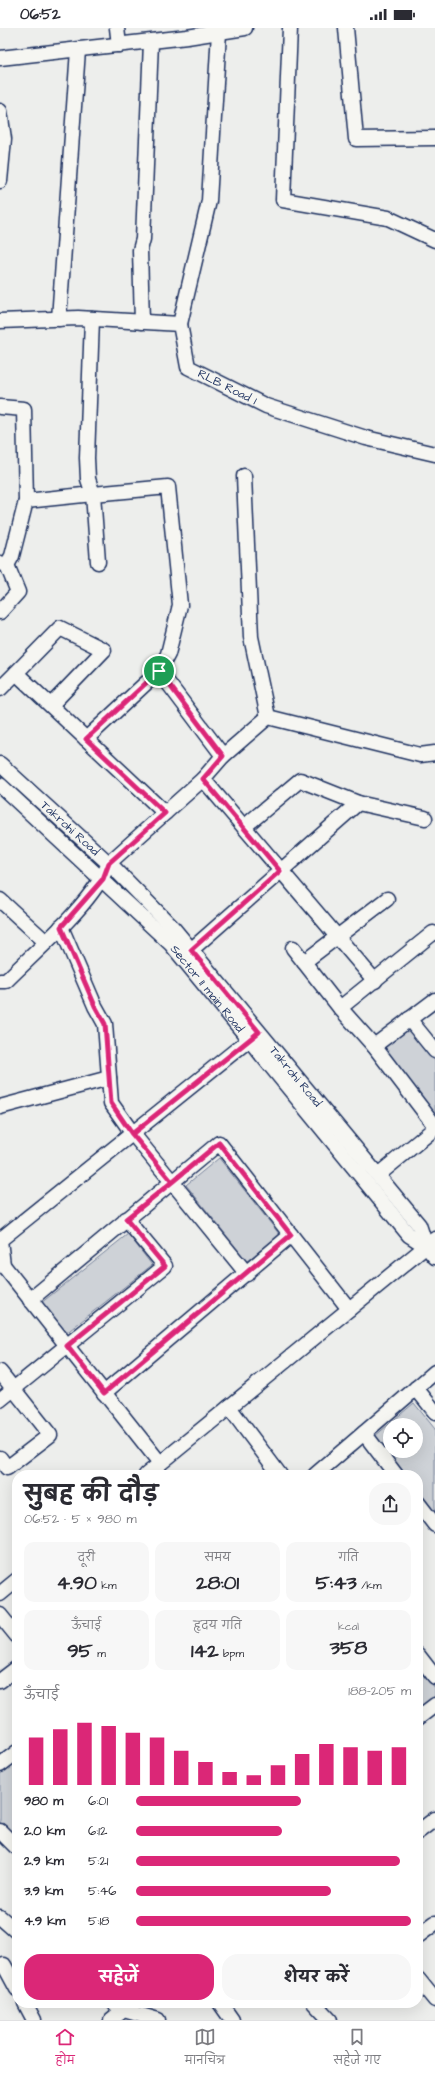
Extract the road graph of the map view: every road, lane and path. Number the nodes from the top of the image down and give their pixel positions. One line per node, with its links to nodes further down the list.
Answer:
1 (117, 28): 7 (street)
2 (245, 28): 5 (street)
3 (290, 28): 14 (street)
4 (346, 28): 11 (street)
5 (216, 30): 6 (street); 19 (street)
6 (151, 42): 7 (street); 18 (street)
7 (119, 45): 8 (street)
8 (78, 50): 9 (street); 15 (street)
9 (0, 58)
10 (0, 111): 12 (street)
11 (435, 138)
12 (2, 139): 13 (street)
13 (0, 181)
14 (435, 240)
15 (59, 319): 16 (street); 17 (street)
16 (92, 319): 18 (street); 23 (street)
17 (0, 321)
18 (142, 322): 19 (street)
19 (180, 324): 21 (street, RLB Road 1)
20 (0, 407): 24 (street)
21 (435, 454)
22 (244, 476): 32 (street)
23 (93, 494): 24 (street); 25 (street); 28 (street)
24 (26, 501): 26 (street)
25 (98, 562)
26 (4, 564): 27 (street)
27 (0, 612)
28 (159, 671): 33 (street); 35 (street)
29 (16, 673): 30 (street); 31 (street); 31 (street)
30 (0, 689)
31 (51, 705): 33 (street)
32 (268, 717): 34 (street); 35 (street)
33 (86, 739): 40 (street)
34 (435, 753)
35 (223, 756): 37 (street)
36 (0, 764): 43 (street, Takrohi Road)
37 (203, 779): 40 (street); 42 (street)
38 (0, 785): 45 (street, Sector 11 main Road)
39 (358, 803): 41 (street); 42 (street); 44 (street)
40 (165, 813): 43 (street)
41 (425, 818)
42 (244, 827): 44 (street)
43 (109, 863): 45 (street); 53 (street, Takrohi Road)
44 (280, 871): 50 (street); 53 (street)
45 (103, 879): 48 (street); 60 (street, Sector 11 main Road)
46 (387, 899): 50 (street)
47 (0, 900): 51 (street)
48 (61, 927): 51 (street); 63 (street)
49 (433, 933): 56 (street)
50 (337, 936): 54 (street); 56 (street)
51 (46, 942): 55 (street)
52 (293, 948): 54 (street)
53 (191, 950): 60 (street, Takrohi Road)
54 (304, 962): 58 (street)
55 (0, 981)
56 (375, 981): 58 (street)
57 (435, 1000): 59 (street)
58 (340, 1008): 61 (street)
59 (409, 1019): 61 (street); 62 (street)
60 (254, 1036): 66 (street); 67 (street, Takrohi Road); 71 (street, Sector 11 main Road)
61 (374, 1046): 65 (street)
62 (435, 1051)
63 (109, 1078): 64 (street); 66 (street)
64 (0, 1106)
65 (435, 1127): 67 (street)
66 (132, 1134): 68 (street); 72 (street)
67 (378, 1174): 71 (street, Takrohi Road)
68 (172, 1182): 69 (street); 70 (street); 73 (street)
69 (126, 1219): 74 (street); 76 (street)
70 (291, 1235): 73 (street); 75 (street)
71 (432, 1247): 75 (street)
72 (1, 1265): 74 (street)
73 (247, 1274): 81 (street)
74 (30, 1300): 76 (street)
75 (349, 1309): 83 (street)
76 (67, 1346): 80 (street); 81 (street)
77 (0, 1372): 80 (street)
78 (435, 1372): 79 (street)
79 (416, 1388): 84 (street); 85 (street)
80 (14, 1389): 82 (street); 86 (street)
81 (104, 1393): 87 (street)
82 (0, 1400)
83 (229, 1407): 87 (street); 89 (street)
84 (435, 1412)
85 (364, 1433): 90 (street); 91 (street)
86 (0, 1458)
87 (160, 1463): 88 (street)
88 (152, 1470)
89 (276, 1470)
90 (321, 1470)
91 (392, 1470)
92 (423, 1509): 93 (street)
93 (435, 1524)
94 (12, 1584): 95 (street)
95 (0, 1594)
96 (0, 1616): 97 (street)
97 (12, 1630)
98 (423, 1661): 100 (street)
99 (12, 1672): 101 (street)
100 (435, 1677)
101 (0, 1682)
102 (435, 1705): 103 (street)
103 (423, 1714)
104 (12, 1756): 105 (street)
105 (0, 1765)
106 (435, 1819): 107 (street)
107 (423, 1828)
108 (0, 1831): 109 (street)
109 (12, 1843)
110 (0, 1917): 112 (street)
111 (435, 1923): 113 (street)
112 (12, 1928)
113 (423, 1932)
114 (4, 1965): 115 (street)
115 (12, 1980)
116 (423, 1986): 117 (street)
117 (435, 1999)
118 (27, 2008): 123 (street)
119 (121, 2008): 124 (street)
120 (130, 2008): 125 (street)
121 (224, 2008): 126 (street)
122 (319, 2008): 127 (street)
123 (34, 2020)
124 (111, 2020)
125 (158, 2020)
126 (232, 2020)
127 (330, 2020)

